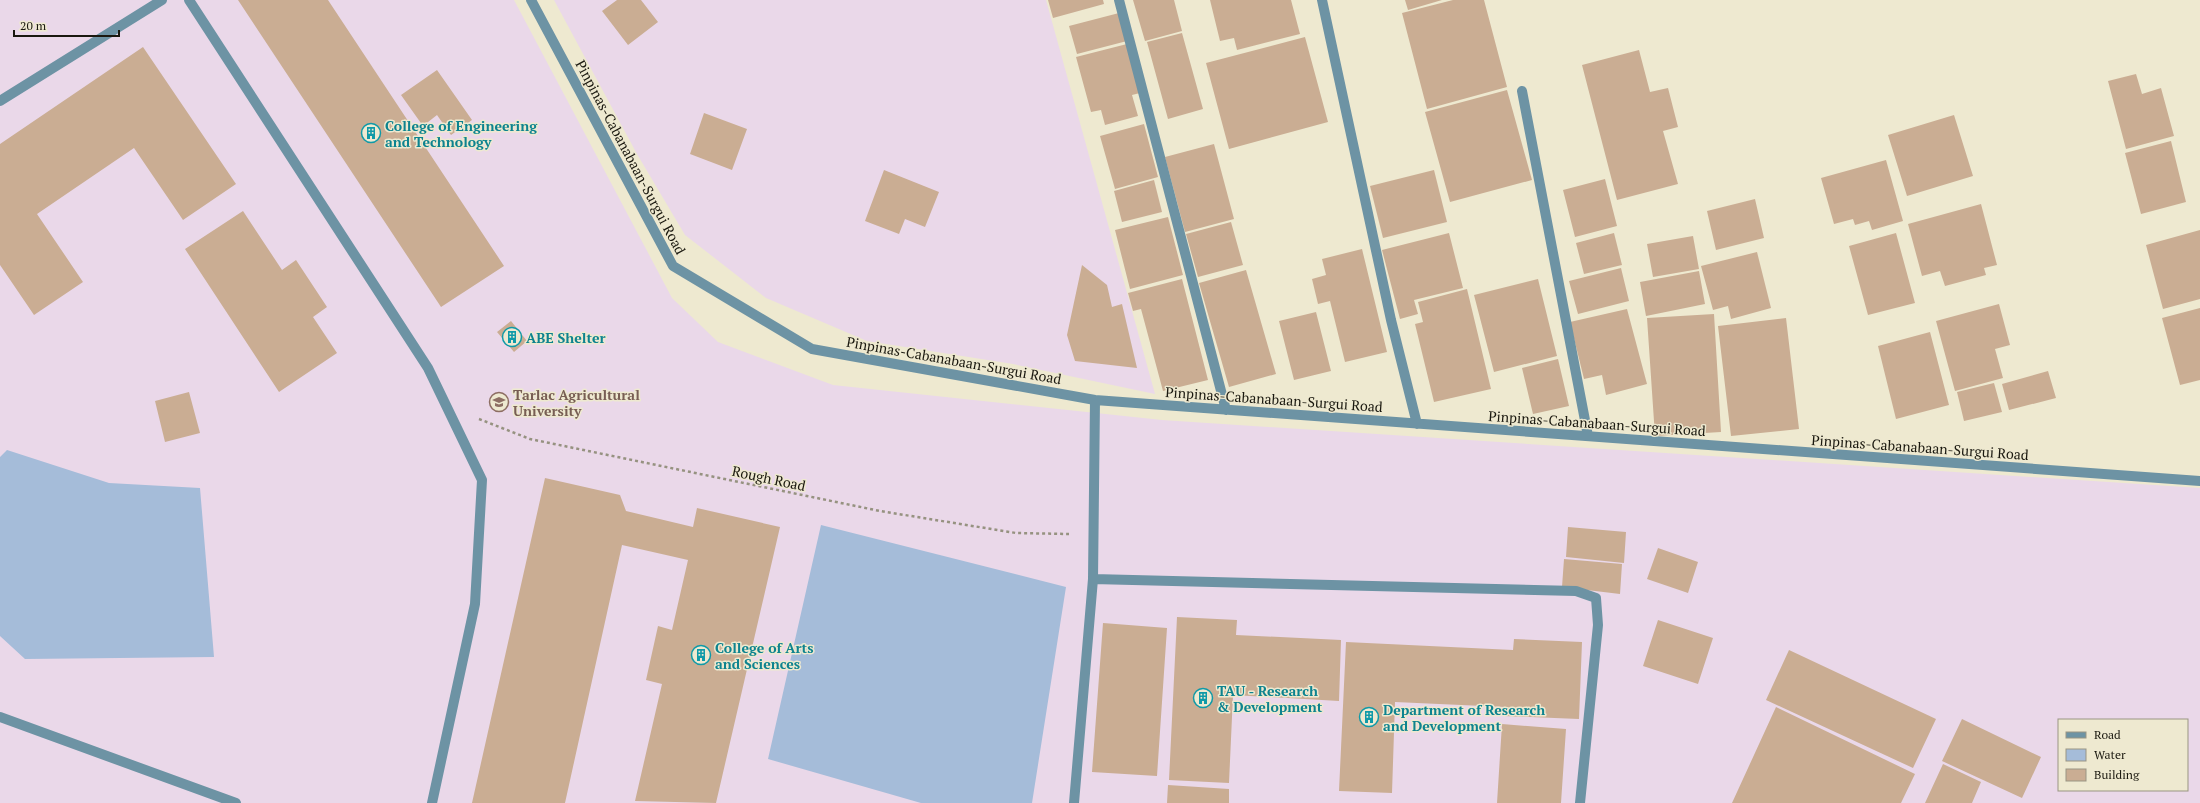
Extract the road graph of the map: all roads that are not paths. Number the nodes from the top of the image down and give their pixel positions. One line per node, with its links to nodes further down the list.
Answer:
1 (162, 0): 7 (street)
2 (189, 0): 16 (street)
3 (531, 0): 8 (street, Pinpinas-Cabanabaan-Surgui Road)
4 (1119, 0): 9 (street)
5 (1322, 0): 10 (street)
6 (1522, 91): 11 (street)
7 (0, 101)
8 (1094, 400): 9 (street, Pinpinas-Cabanabaan-Surgui Road); 13 (street)
9 (1226, 410): 10 (street, Pinpinas-Cabanabaan-Surgui Road)
10 (1417, 424): 11 (street, Pinpinas-Cabanabaan-Surgui Road)
11 (1588, 436): 12 (street, Pinpinas-Cabanabaan-Surgui Road)
12 (2200, 482)
13 (1093, 579): 17 (street); 18 (street)
14 (0, 717): 15 (street)
15 (236, 803)
16 (432, 803)
17 (1074, 803)
18 (1580, 803)

